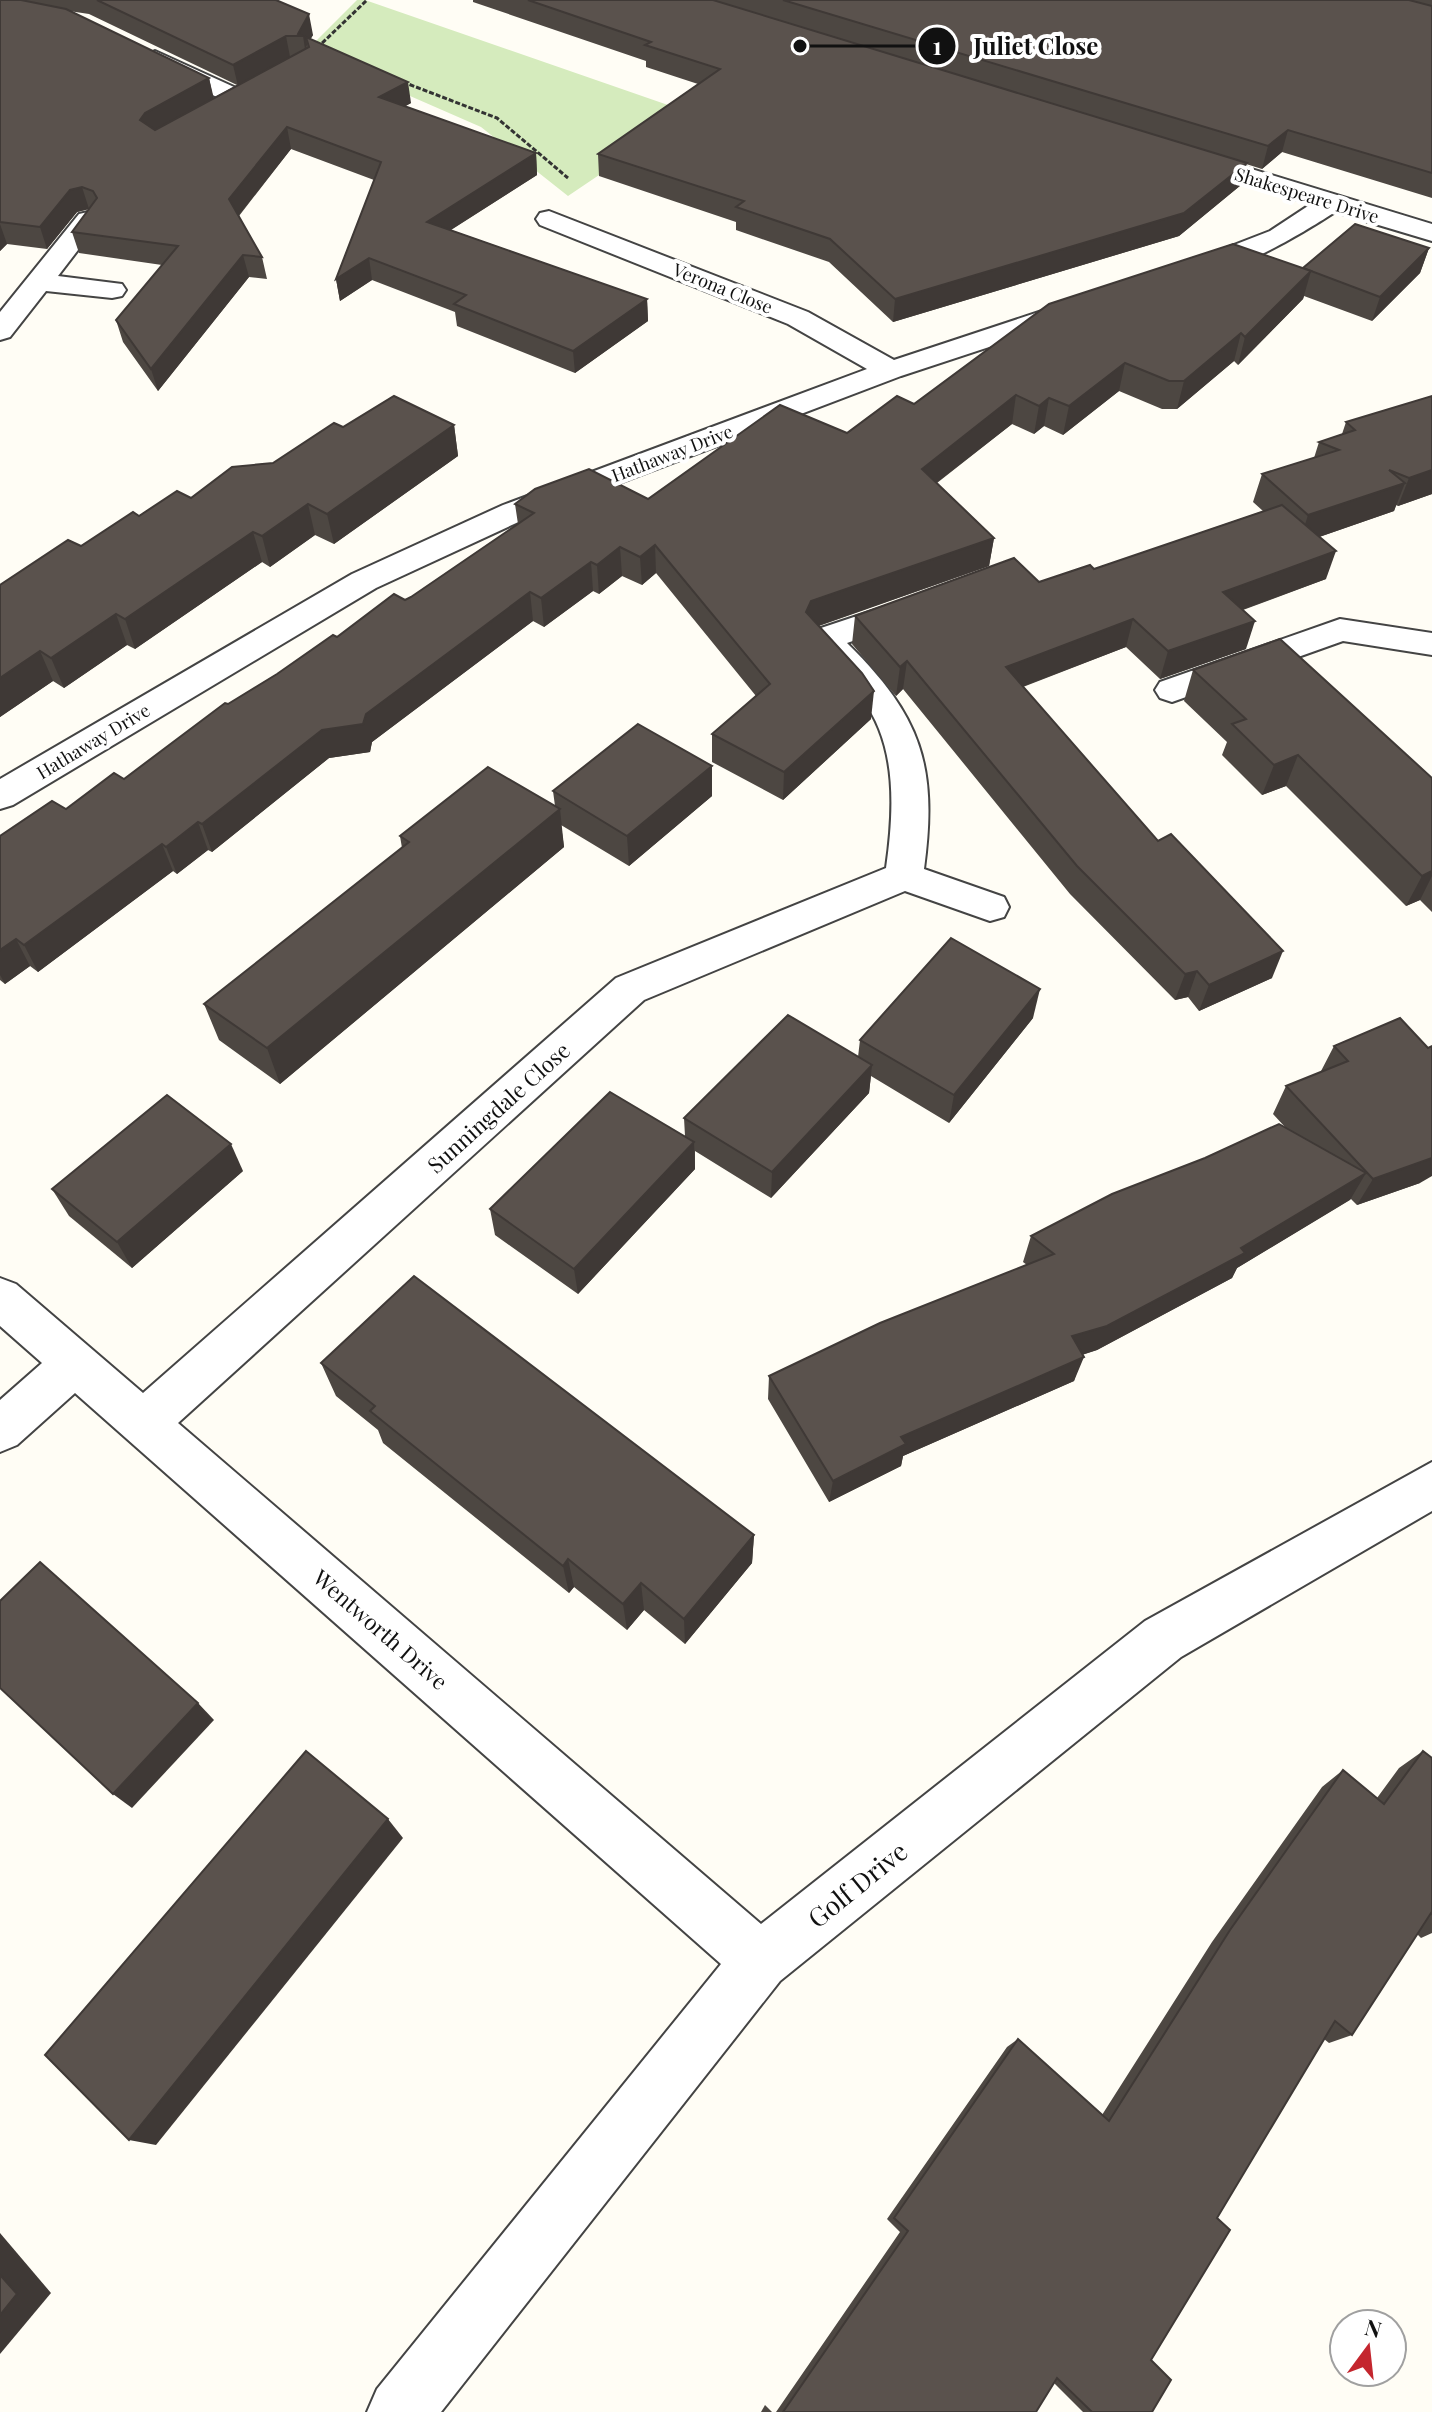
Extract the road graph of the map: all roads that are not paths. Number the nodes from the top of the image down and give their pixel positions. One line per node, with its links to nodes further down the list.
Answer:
1 (136, 50): 3 (street)
2 (261, 84): 3 (street)
3 (236, 97): 4 (street)
4 (211, 112)
5 (1164, 151): 6 (street, Shakespeare Drive)
6 (1332, 202): 9 (street, Shakespeare Drive); 10 (street)
7 (549, 219): 15 (street, Verona Close)
8 (88, 220): 11 (street)
9 (1432, 233)
10 (1164, 280)
11 (38, 282): 12 (street); 14 (street)
12 (112, 290)
13 (1104, 300): 15 (street, Hathaway Drive)
14 (0, 331)
15 (891, 370): 19 (street, Hathaway Drive)
16 (937, 600): 20 (street)
17 (1432, 644): 18 (street)
18 (1172, 690)
19 (0, 796)
20 (904, 876): 21 (street); 24 (street, Sunningdale Close)
21 (990, 907)
22 (0, 1298): 23 (street, Wentworth Drive)
23 (75, 1363): 24 (street, Wentworth Drive); 25 (street)
24 (145, 1422): 27 (street, Wentworth Drive)
25 (0, 1430)
26 (1432, 1485): 27 (street, Golf Drive)
27 (760, 1961): 28 (street, Golf Drive)
28 (400, 2412)

